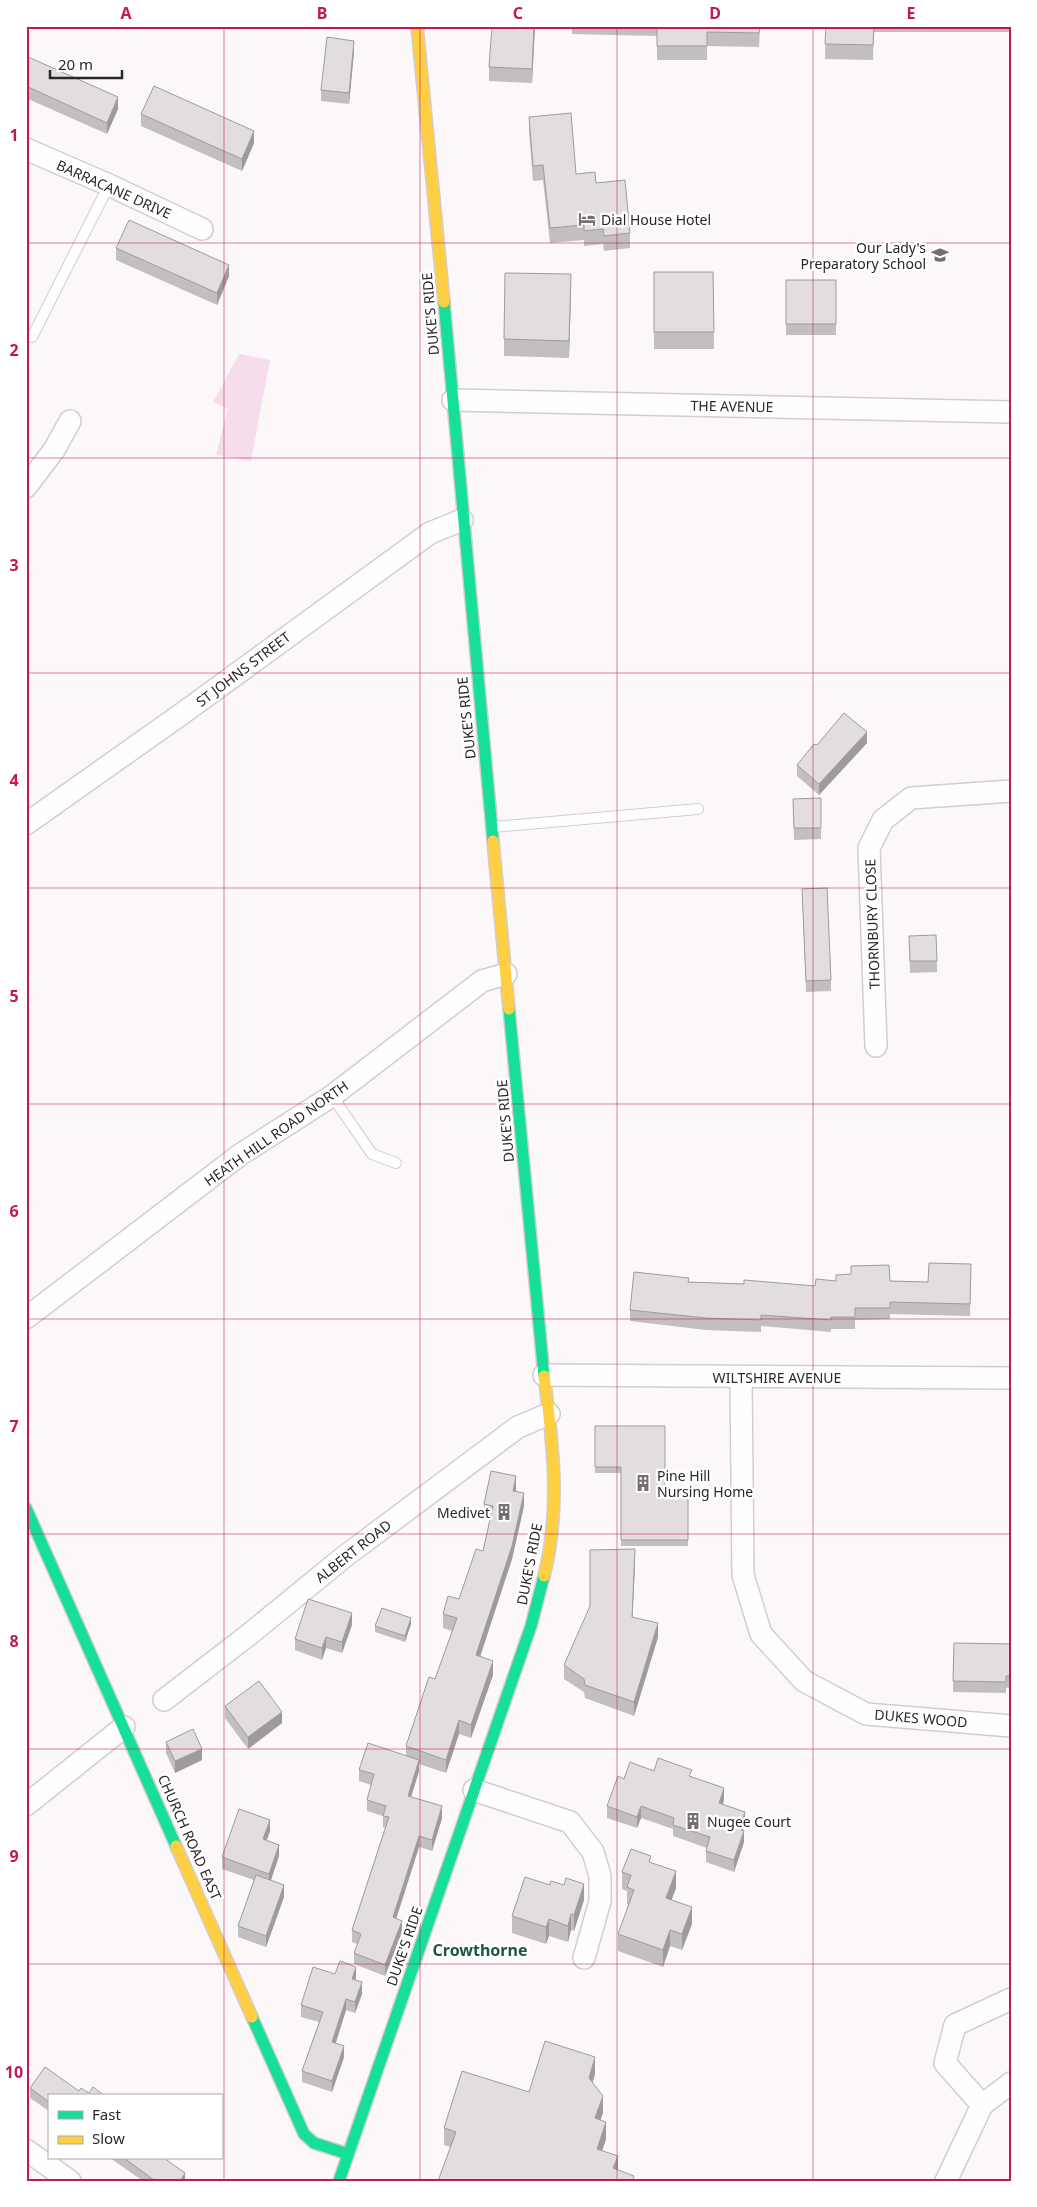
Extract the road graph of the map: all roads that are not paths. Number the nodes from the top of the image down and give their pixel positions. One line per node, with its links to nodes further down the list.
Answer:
1 (417, 26): 6 (main road, DUKE'S RIDE)
2 (26, 149): 3 (street, BARRACANE DRIVE)
3 (109, 185): 4 (street, BARRACANE DRIVE); 5 (lane)
4 (202, 229)
5 (32, 337)
6 (453, 400): 7 (street, THE AVENUE); 10 (main road, DUKE'S RIDE)
7 (1011, 412)
8 (70, 421): 9 (street)
9 (26, 487)
10 (462, 520): 13 (street, ST JOHNS STREET); 14 (main road, DUKE'S RIDE)
11 (1011, 791): 16 (street, THORNBURY CLOSE)
12 (698, 809): 14 (lane)
13 (26, 824)
14 (492, 827): 15 (main road, DUKE'S RIDE)
15 (506, 974): 17 (street, HEATH HILL ROAD NORTH); 20 (main road, DUKE'S RIDE)
16 (876, 1046)
17 (332, 1096): 18 (lane); 19 (street, HEATH HILL ROAD NORTH)
18 (396, 1163)
19 (26, 1318)
20 (544, 1375): 21 (street, WILTSHIRE AVENUE); 23 (main road, DUKE'S RIDE)
21 (741, 1377): 22 (street, WILTSHIRE AVENUE); 26 (street, DUKES WOOD)
22 (1011, 1378)
23 (549, 1414): 25 (street, ALBERT ROAD); 28 (main road, DUKE'S RIDE)
24 (26, 1508): 27 (main road, CHURCH ROAD EAST)
25 (164, 1700)
26 (1011, 1726)
27 (124, 1727): 29 (street); 35 (main road, CHURCH ROAD EAST)
28 (474, 1790): 30 (street); 35 (main road, DUKE'S RIDE)
29 (26, 1805)
30 (584, 1958)
31 (1011, 1999): 33 (street)
32 (1011, 2083): 33 (street)
33 (982, 2105): 38 (street)
34 (26, 2150): 36 (street)
35 (348, 2154): 37 (main road, DUKE'S RIDE)
36 (70, 2181)
37 (339, 2181)
38 (946, 2181)

